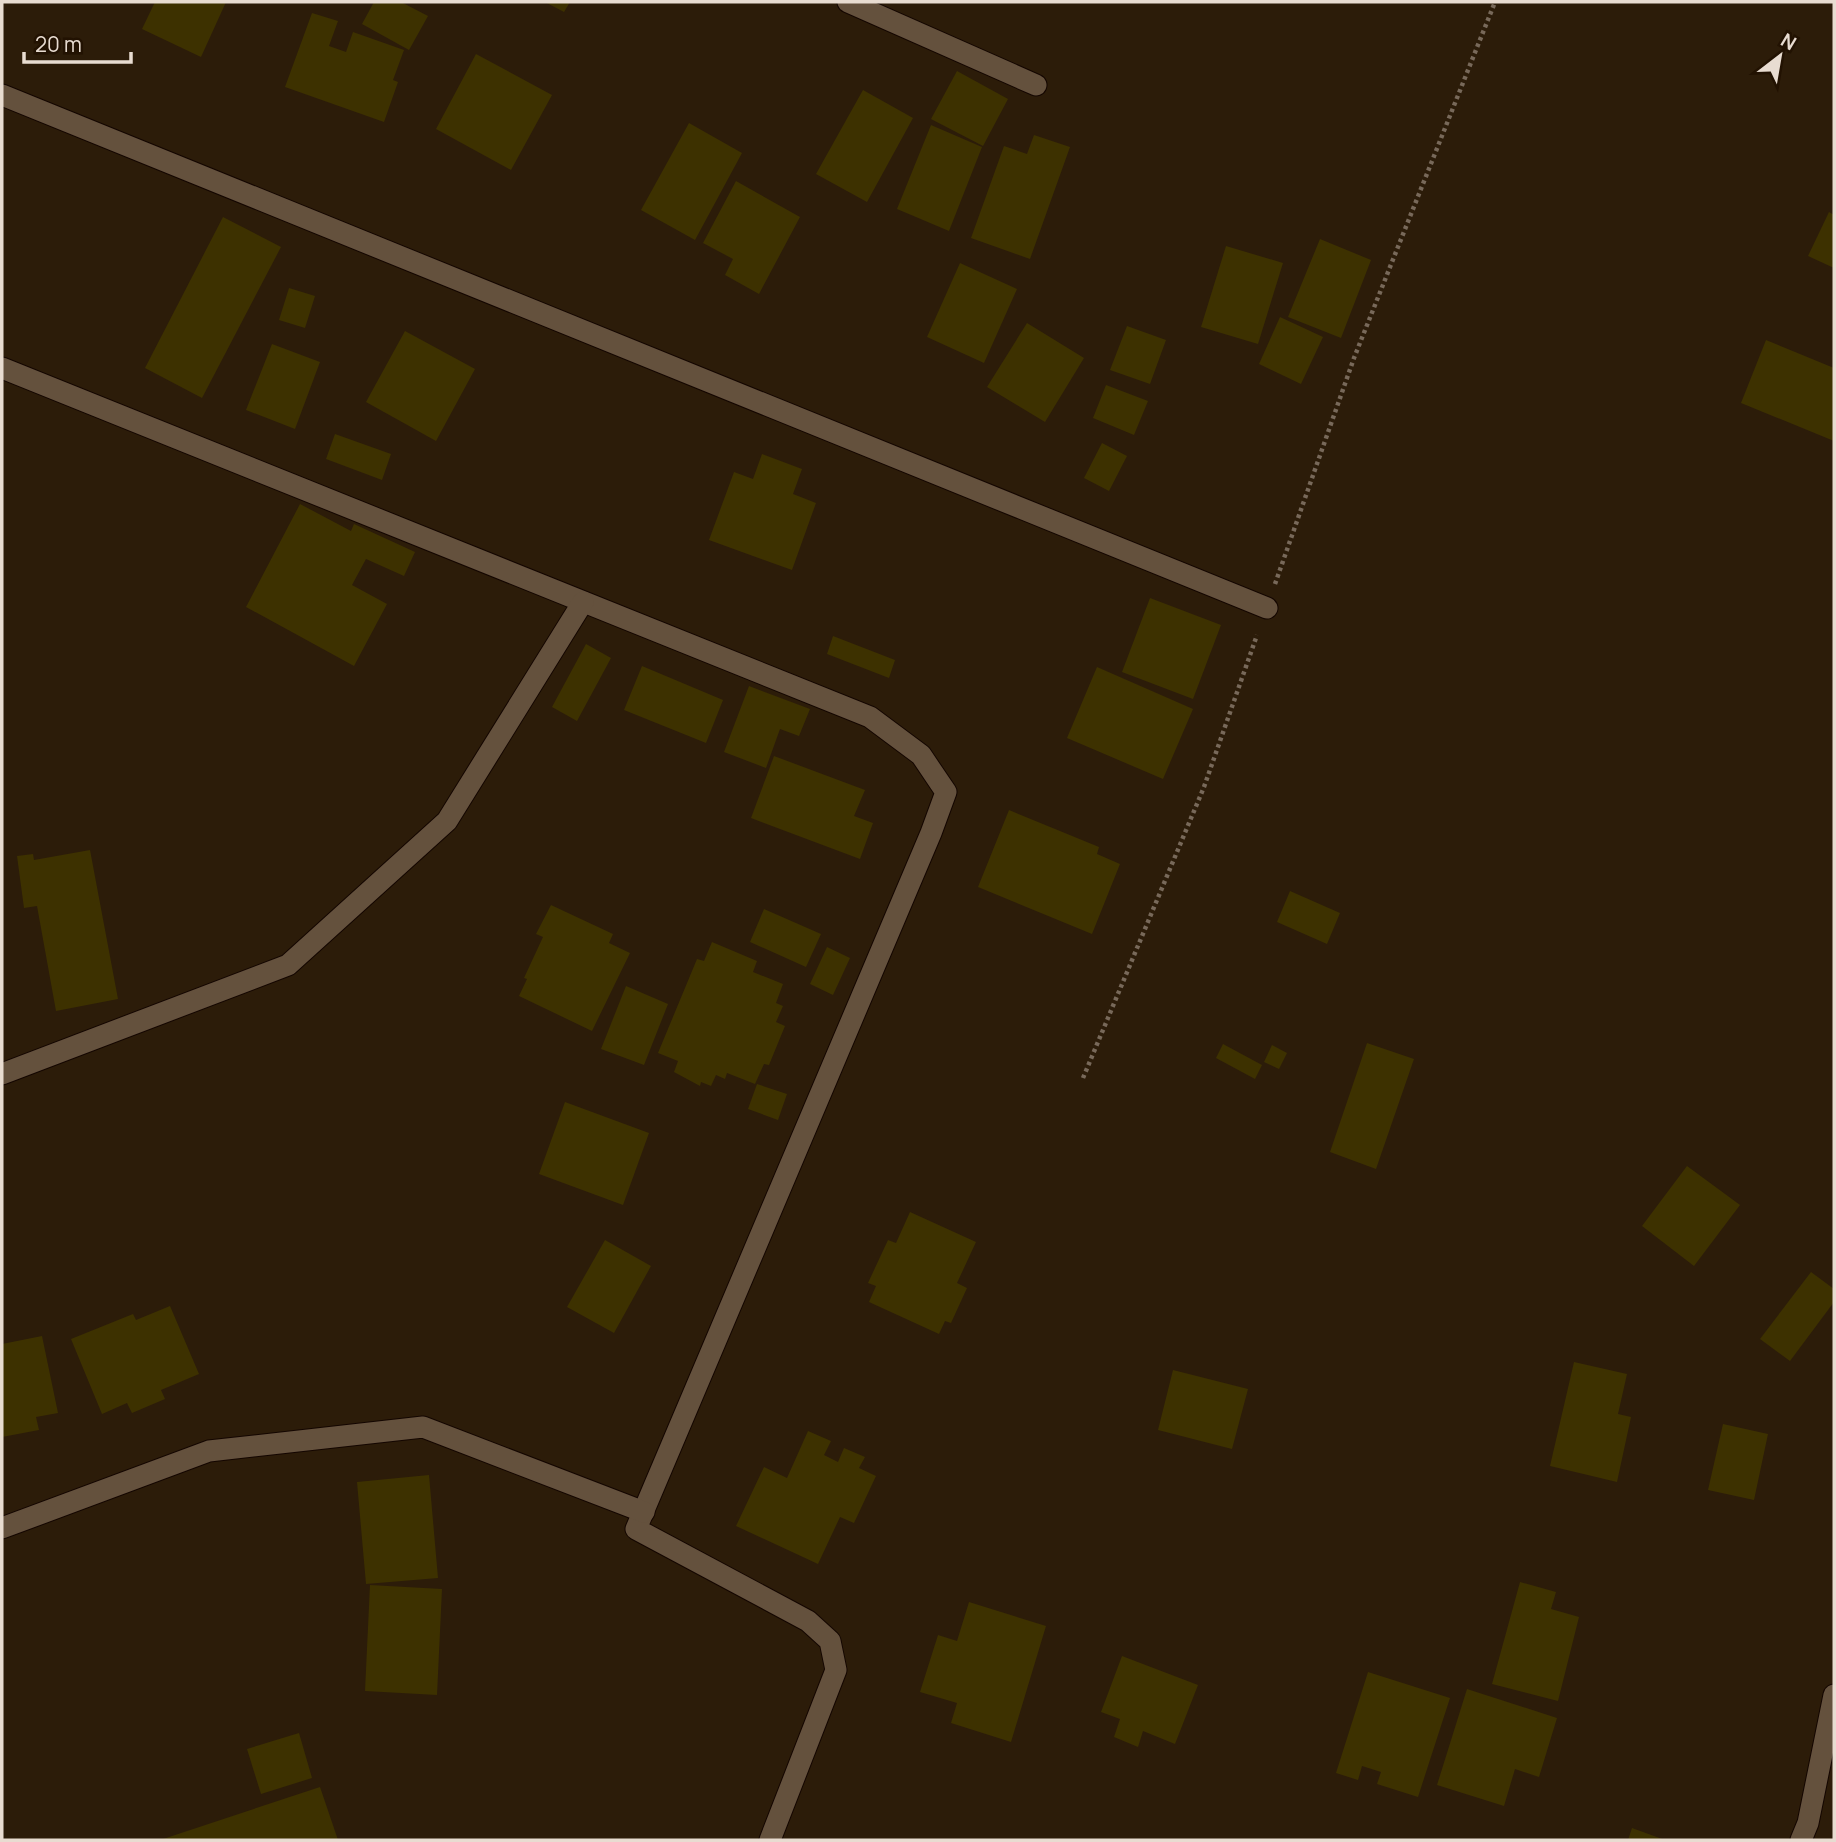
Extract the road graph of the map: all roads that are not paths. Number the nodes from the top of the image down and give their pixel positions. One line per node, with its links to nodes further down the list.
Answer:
1 (848, 2): 2 (street)
2 (1035, 85)
3 (2, 95): 6 (street)
4 (2, 368): 5 (street)
5 (583, 601): 7 (street); 8 (street)
6 (1267, 608)
7 (2, 1074)
8 (643, 1512): 9 (street); 11 (street)
9 (2, 1528)
10 (1834, 1695): 12 (street)
11 (770, 1840)
12 (1801, 1840)

